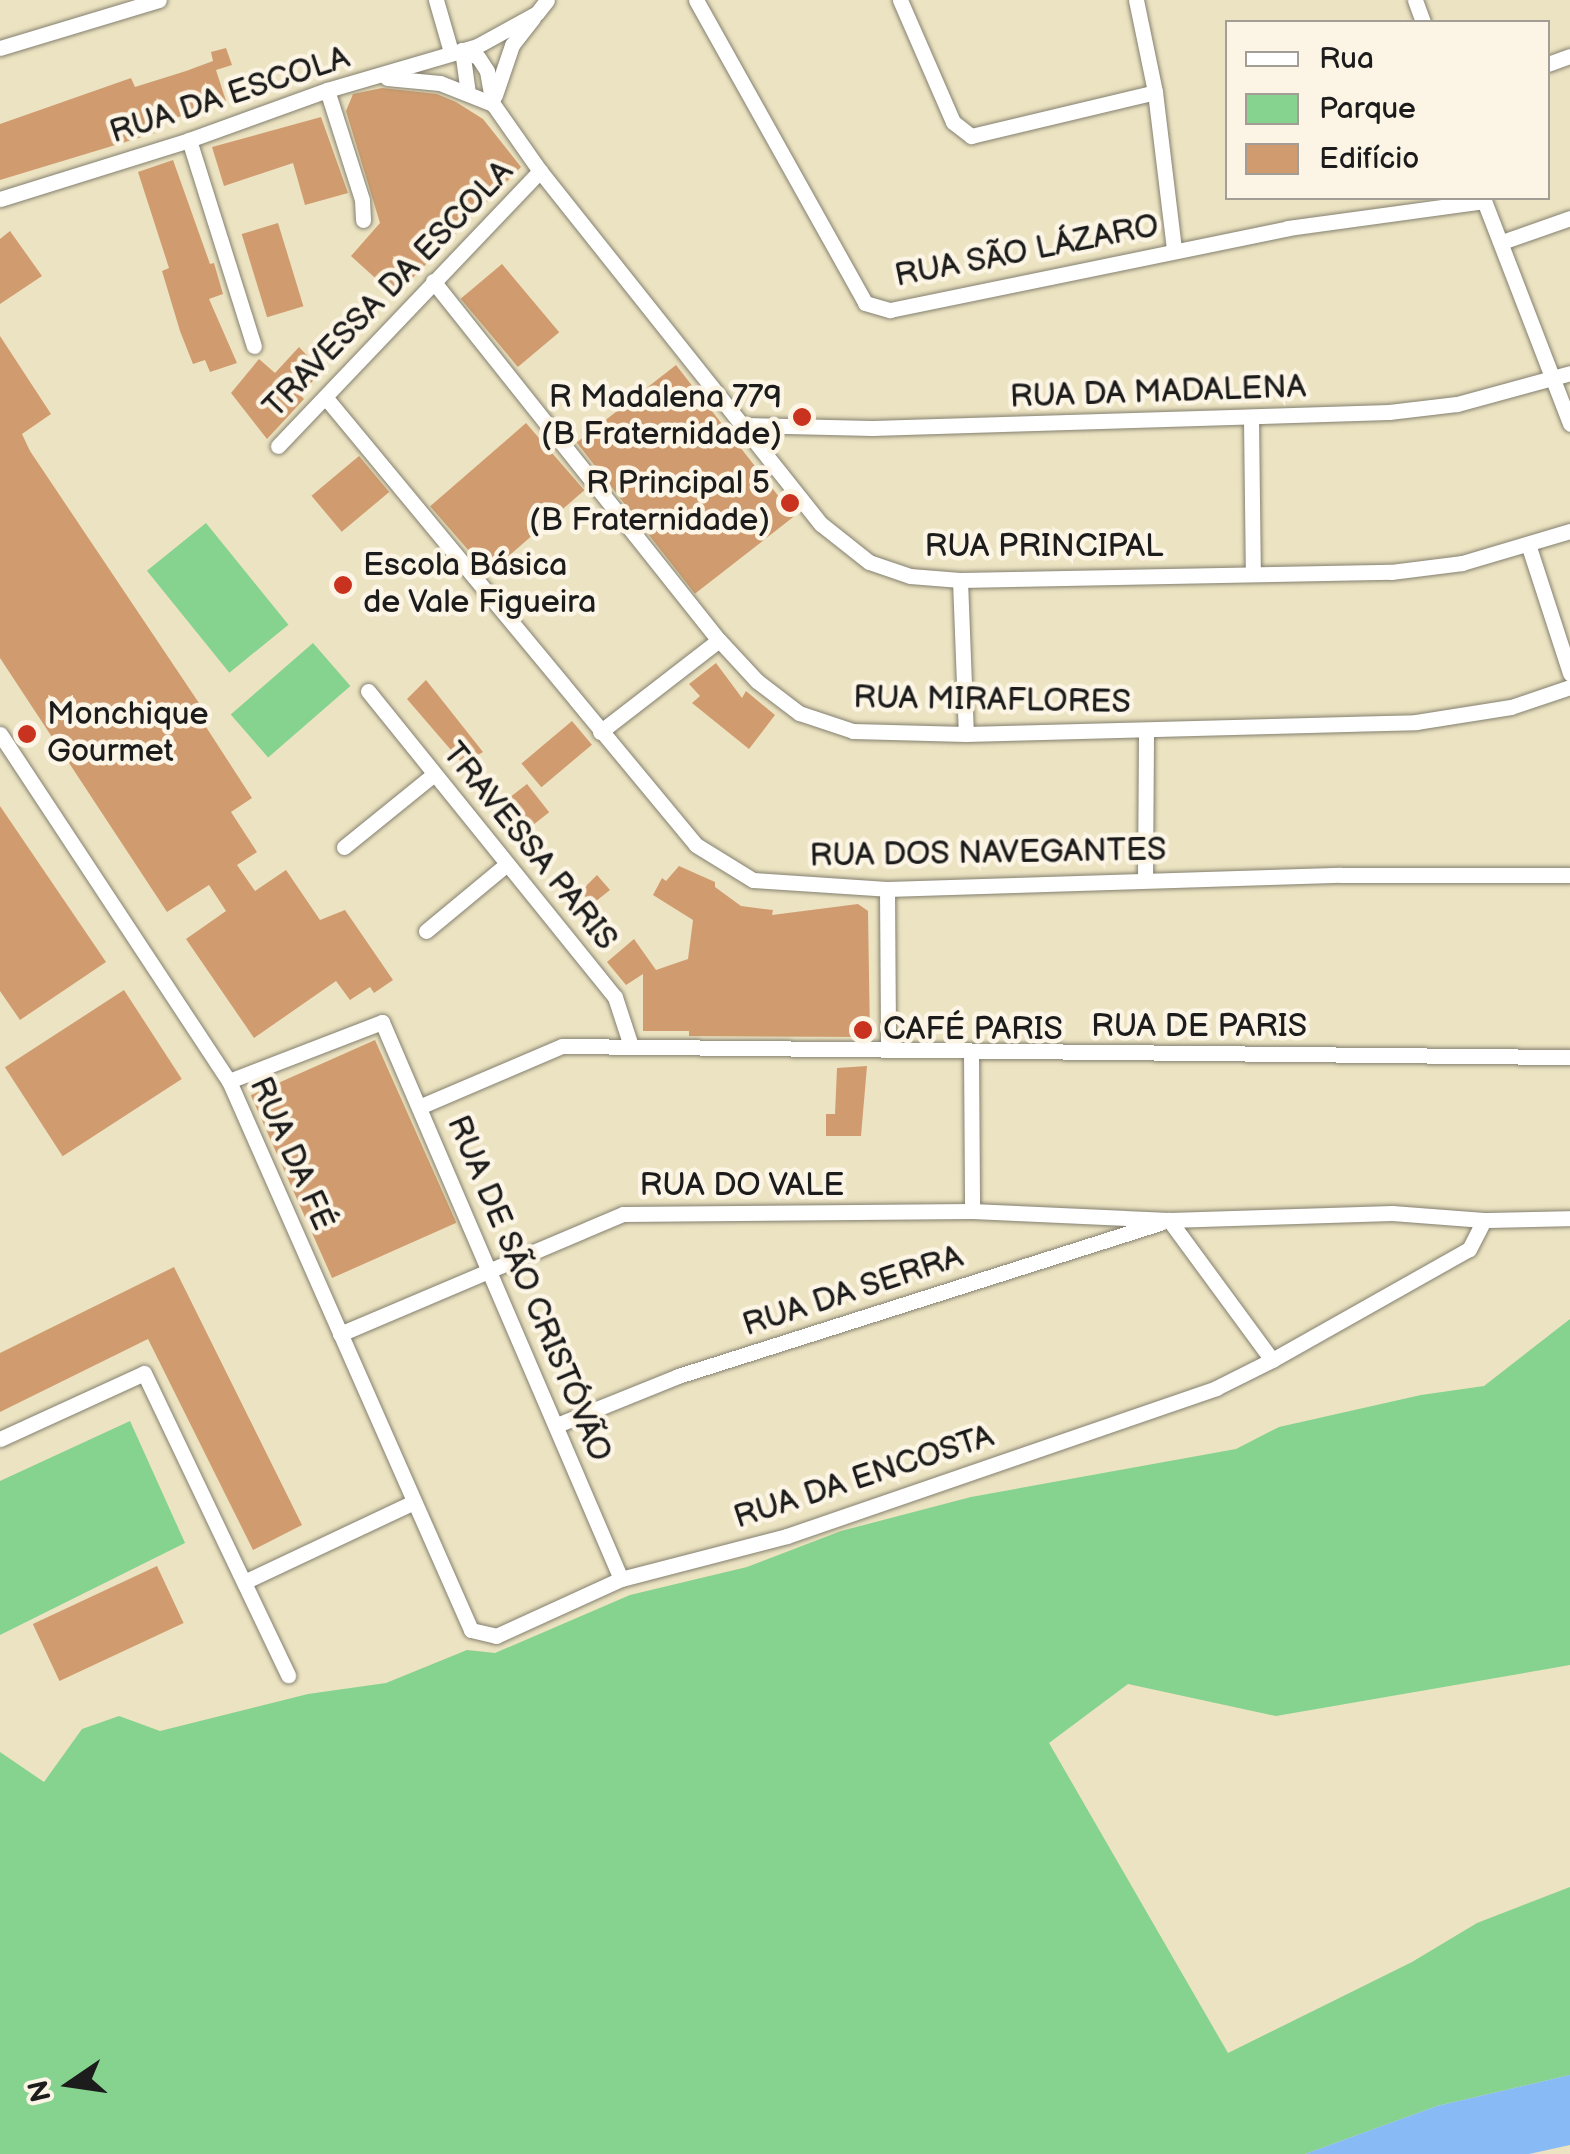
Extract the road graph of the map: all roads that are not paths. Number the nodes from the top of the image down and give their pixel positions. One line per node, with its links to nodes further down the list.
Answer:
1 (159, 0): 7 (street)
2 (436, 0): 8 (street)
3 (696, 0): 22 (street, RUA SÃO LÁZARO)
4 (900, 0): 11 (street)
5 (1136, 0): 11 (street)
6 (542, 7): 8 (street, RUA DA ESCOLA); 13 (street)
7 (0, 48)
8 (463, 50): 9 (street, RUA DA ESCOLA); 12 (street); 13 (street)
9 (374, 77): 10 (street, RUA DA ESCOLA); 12 (street)
10 (327, 90): 14 (street, RUA DA ESCOLA); 20 (street)
11 (1154, 92): 22 (street)
12 (468, 93): 13 (street)
13 (493, 104): 15 (street, RUA PRINCIPAL)
14 (189, 140): 16 (street, RUA DA ESCOLA); 24 (street)
15 (540, 171): 23 (street, TRAVESSA DA ESCOLA); 29 (street, RUA PRINCIPAL)
16 (0, 200)
17 (1476, 200): 22 (street, RUA SÃO LÁZARO)
18 (1483, 200): 21 (street)
19 (1570, 218): 21 (street)
20 (363, 220)
21 (1502, 242): 25 (street)
22 (1174, 250)
23 (432, 281): 26 (street, TRAVESSA DA ESCOLA); 35 (street, RUA MIRAFLORES)
24 (254, 346)
25 (1562, 376): 27 (street, RUA DA MADALENA); 28 (street)
26 (326, 398): 30 (street, TRAVESSA DA ESCOLA); 40 (street, RUA DOS NAVEGANTES)
27 (1251, 419): 29 (street, RUA DA MADALENA); 33 (street)
28 (1570, 424)
29 (744, 425): 34 (street, RUA PRINCIPAL)
30 (278, 446)
31 (1570, 531): 32 (street, RUA PRINCIPAL)
32 (1529, 546): 33 (street, RUA PRINCIPAL); 36 (street)
33 (1253, 572): 34 (street, RUA PRINCIPAL)
34 (960, 580): 42 (street)
35 (719, 640): 40 (street); 42 (street, RUA MIRAFLORES)
36 (1570, 673)
37 (1570, 686): 39 (street, RUA MIRAFLORES)
38 (368, 691): 43 (street, TRAVESSA PARIS)
39 (1146, 731): 42 (street, RUA MIRAFLORES); 47 (street)
40 (600, 732): 48 (street, RUA DOS NAVEGANTES)
41 (0, 734): 54 (street, RUA DA FÉ)
42 (966, 734)
43 (434, 774): 44 (street); 45 (street, TRAVESSA PARIS)
44 (344, 847)
45 (507, 864): 49 (street); 50 (street, TRAVESSA PARIS)
46 (1570, 875): 47 (street, RUA DOS NAVEGANTES)
47 (1145, 880): 48 (street, RUA DOS NAVEGANTES)
48 (887, 889): 51 (street)
49 (426, 932)
50 (631, 1046): 51 (street, RUA DE PARIS); 55 (street, RUA DE PARIS)
51 (888, 1050): 52 (street, RUA DE PARIS)
52 (971, 1052): 53 (street, RUA DE PARIS); 56 (street)
53 (1570, 1057)
54 (229, 1081): 55 (street, RUA DE SÃO CRISTÓVÃO); 61 (street, RUA DA FÉ)
55 (420, 1107): 60 (street, RUA DE SÃO CRISTÓVÃO)
56 (972, 1212): 58 (street, RUA DO VALE); 60 (street, RUA DO VALE)
57 (1570, 1218): 59 (street)
58 (1169, 1220): 59 (street); 62 (street); 63 (street, RUA DA SERRA)
59 (1484, 1220): 62 (street, RUA DA ENCOSTA)
60 (487, 1271): 61 (street, RUA DO VALE); 63 (street, RUA DE SÃO CRISTÓVÃO)
61 (340, 1334): 65 (street, RUA DA FÉ)
62 (1272, 1360): 66 (street, RUA DA ENCOSTA)
63 (558, 1425): 66 (street, RUA DE SÃO CRISTÓVÃO)
64 (0, 1439): 67 (street)
65 (412, 1502): 67 (street); 68 (street, RUA DA FÉ)
66 (621, 1579): 68 (street, RUA DA ENCOSTA)
67 (246, 1580): 69 (street)
68 (471, 1630)
69 (288, 1675)

